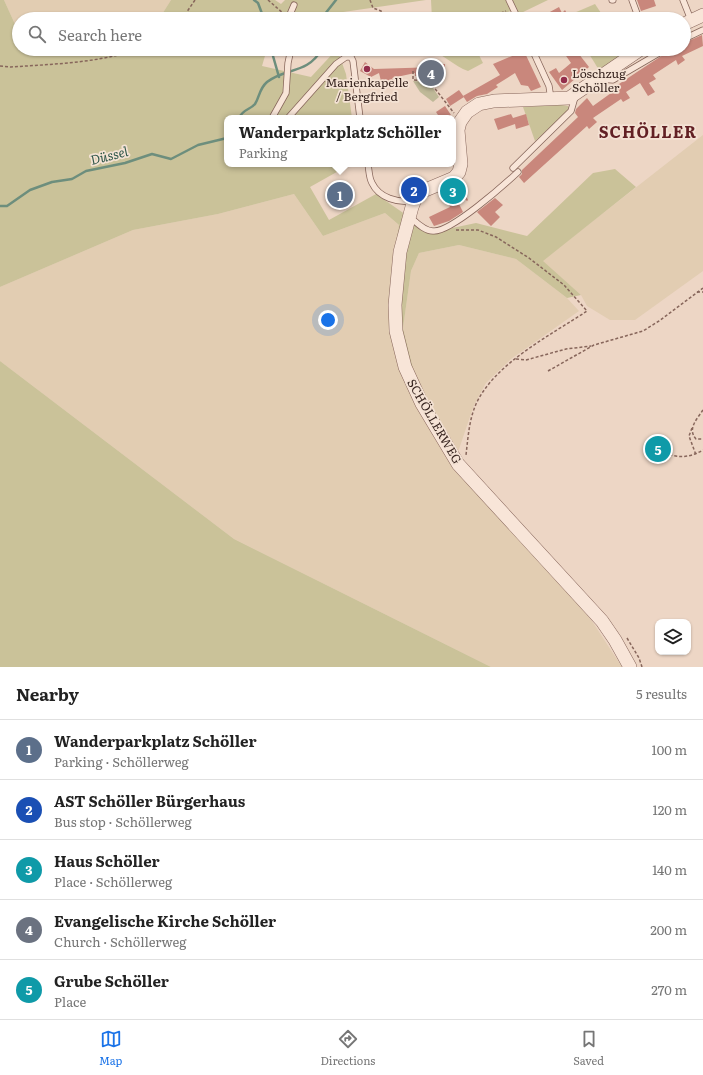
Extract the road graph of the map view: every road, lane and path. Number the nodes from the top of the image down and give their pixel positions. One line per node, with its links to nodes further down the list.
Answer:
1 (195, 0): 9 (path)
2 (268, 0): 10 (path)
3 (370, 0): 12 (path)
4 (509, 0): 8 (lane)
5 (632, 0): 15 (lane)
6 (683, 0): 16 (lane)
7 (294, 5): 11 (lane)
8 (513, 8): 13 (path); 14 (lane)
9 (187, 12)
10 (281, 12)
11 (291, 12)
12 (382, 12)
13 (504, 12)
14 (515, 12)
15 (636, 12)
16 (685, 12)
17 (703, 15): 18 (street)
18 (691, 20)
19 (703, 30): 20 (lane)
20 (691, 36)
21 (116, 56): 26 (path)
22 (289, 56): 31 (lane)
23 (535, 56): 30 (lane)
24 (631, 56): 28 (street)
25 (654, 56): 28 (lane)
26 (0, 66)
27 (413, 71): 34 (path)
28 (598, 79): 29 (street)
29 (576, 94): 30 (street); 36 (lane)
30 (551, 100): 34 (street)
31 (274, 115)
32 (291, 115): 33 (lane)
33 (360, 115)
34 (463, 117): 38 (street)
35 (369, 167): 38 (lane)
36 (513, 168)
37 (518, 172): 40 (lane)
38 (415, 201): 39 (street, SCHÖLLERWEG)
39 (410, 216): 40 (lane); 53 (street, SCHÖLLERWEG)
40 (438, 231): 45 (path)
41 (703, 288): 42 (path)
42 (696, 292): 43 (path); 44 (path)
43 (703, 292)
44 (594, 345): 45 (path); 46 (path)
45 (516, 359): 53 (path)
46 (548, 371)
47 (703, 410): 48 (path)
48 (692, 428): 49 (path); 52 (path)
49 (703, 439)
50 (703, 450): 52 (path)
51 (660, 451): 52 (path)
52 (696, 455)
53 (458, 464): 54 (street, SCHÖLLERWEG)
54 (630, 667)

